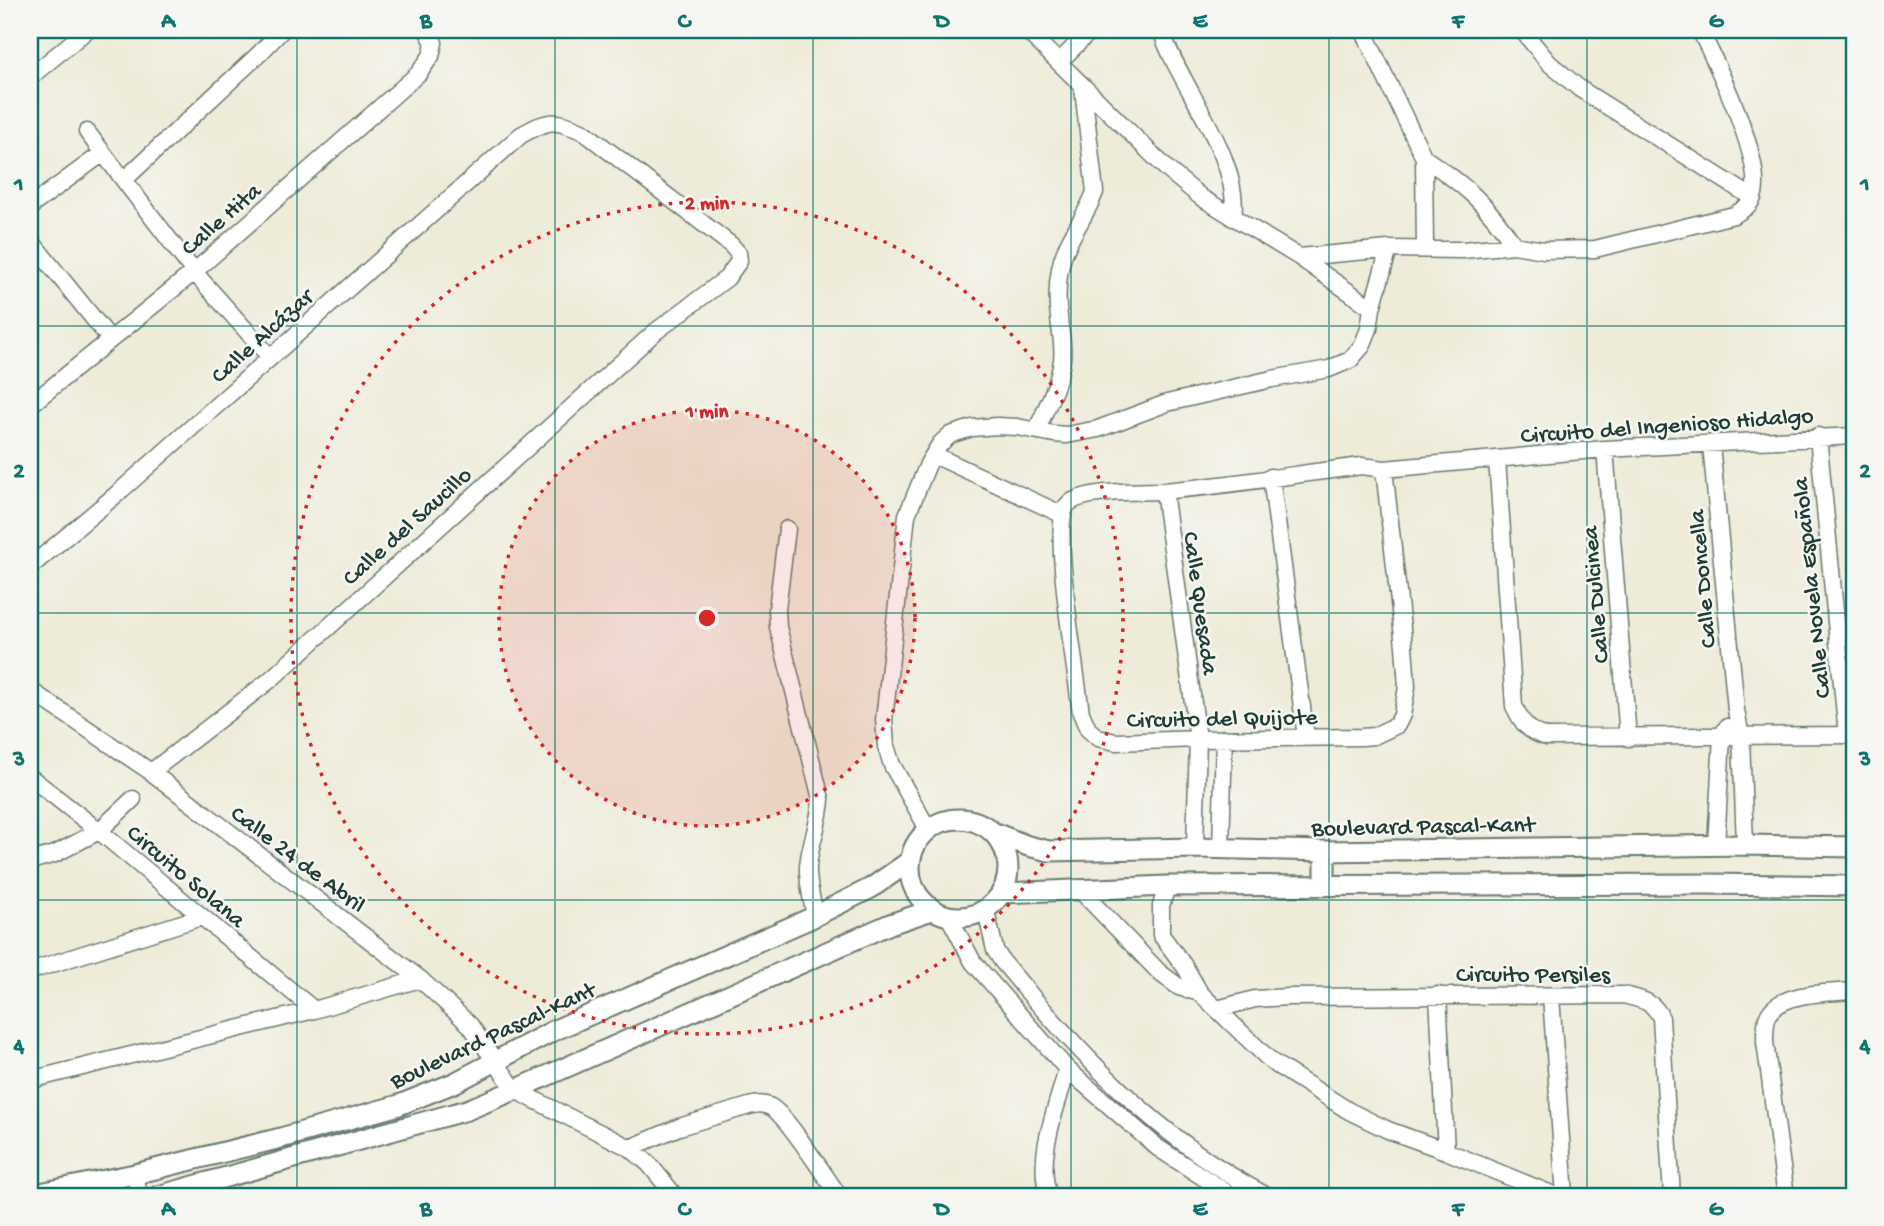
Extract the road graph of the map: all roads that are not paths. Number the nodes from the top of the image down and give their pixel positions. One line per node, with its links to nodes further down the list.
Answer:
1 (87, 30): 11 (street)
2 (282, 30): 16 (street)
3 (427, 30): 25 (street, Calle Hita)
4 (1026, 30): 10 (street)
5 (1091, 30): 10 (street)
6 (1161, 30): 19 (street)
7 (1363, 30): 15 (street)
8 (1522, 30): 17 (street)
9 (1700, 30): 17 (street)
10 (1059, 62): 12 (street)
11 (30, 77)
12 (1083, 89): 19 (street); 31 (street)
13 (88, 132): 14 (street)
14 (103, 153): 16 (street); 18 (street)
15 (1424, 158): 21 (street); 23 (street)
16 (125, 180): 25 (street)
17 (1753, 198): 21 (street)
18 (30, 210)
19 (1233, 218): 24 (street)
20 (30, 240): 28 (street)
21 (1514, 245): 23 (street)
22 (1389, 249): 23 (street); 24 (street); 27 (street)
23 (1425, 249)
24 (1299, 257): 27 (street)
25 (194, 272): 28 (street, Calle Hita); 29 (street)
26 (687, 307): 29 (street, Calle Alcázar); 53 (street, Calle del Saucillo)
27 (1372, 308): 31 (street)
28 (110, 339): 30 (street, Calle Hita)
29 (270, 357): 43 (street, Calle Alcázar)
30 (30, 405)
31 (1037, 430): 36 (street)
32 (1818, 436): 33 (street, Circuito del Ingenioso Hidalgo); 34 (street, Circuito del Ingenioso Hidalgo); 46 (street, Calle Novela Española)
33 (1854, 436)
34 (1711, 444): 35 (street, Circuito del Ingenioso Hidalgo); 45 (street, Calle Doncella)
35 (1605, 449): 37 (street, Circuito del Ingenioso Hidalgo); 51 (street, Calle Dulcinea)
36 (933, 455): 41 (street); 56 (street)
37 (1497, 459): 38 (street); 51 (street, Circuito del Ingenioso Hidalgo)
38 (1384, 469): 39 (street); 48 (street, Circuito del Quijote)
39 (1271, 477): 40 (street); 48 (street)
40 (1164, 491): 41 (street); 52 (street, Calle Quesada)
41 (1063, 515): 52 (street, Circuito del Quijote)
42 (788, 529): 74 (street)
43 (30, 567)
44 (30, 690): 53 (street, Calle 24 de Abril)
45 (1736, 710): 47 (street); 49 (street, Calle Doncella)
46 (1851, 735): 49 (street, Circuito del Ingenioso Hidalgo)
47 (1722, 736): 49 (street, Circuito del Ingenioso Hidalgo); 51 (street, Circuito del Ingenioso Hidalgo); 60 (street)
48 (1306, 737): 50 (street, Circuito del Quijote)
49 (1741, 737): 59 (street, Calle Doncella)
50 (1224, 738): 52 (street, Circuito del Quijote); 63 (street)
51 (1628, 738)
52 (1198, 739): 62 (street, Calle Quesada)
53 (151, 772): 77 (street, Calle 24 de Abril)
54 (30, 776): 57 (street, Circuito Solana)
55 (133, 799): 57 (street)
56 (928, 829): 58 (street); 66 (street)
57 (99, 831): 65 (street); 75 (street, Circuito Solana)
58 (995, 834): 62 (street, Boulevard Pascal-Kant); 71 (street)
59 (1745, 845): 60 (street, Boulevard Pascal-Kant); 61 (street, Boulevard Pascal-Kant)
60 (1716, 846): 64 (street, Boulevard Pascal-Kant)
61 (1854, 847)
62 (1195, 848): 63 (street, Boulevard Pascal-Kant)
63 (1221, 849): 64 (street, Boulevard Pascal-Kant)
64 (1325, 851): 68 (street)
65 (30, 861)
66 (910, 861): 73 (street); 74 (street, Boulevard Pascal-Kant)
67 (1167, 886): 68 (street); 70 (street); 79 (street)
68 (1325, 886): 69 (street)
69 (1854, 886)
70 (1078, 888): 71 (street); 79 (street)
71 (1003, 893): 72 (street)
72 (986, 911): 73 (street); 99 (street)
73 (941, 914): 85 (street); 87 (street, Boulevard Pascal-Kant)
74 (816, 916): 84 (street, Boulevard Pascal-Kant)
75 (201, 918): 76 (street); 83 (street, Circuito Solana)
76 (30, 971)
77 (420, 979): 83 (street); 84 (street, Calle 24 de Abril)
78 (1854, 991): 103 (street)
79 (1200, 993): 82 (street)
80 (1438, 995): 81 (street, Circuito Persiles); 82 (street, Circuito Persiles); 89 (street)
81 (1551, 996): 101 (street); 102 (street, Circuito Persiles)
82 (1217, 1009): 89 (street)
83 (314, 1010): 86 (street)
84 (495, 1060): 87 (street, Calle 24 de Abril); 90 (street, Boulevard Pascal-Kant)
85 (1067, 1069): 97 (street); 98 (street)
86 (32, 1082)
87 (515, 1090): 88 (street); 94 (street, Boulevard Pascal-Kant)
88 (630, 1148): 95 (street); 96 (street)
89 (1446, 1151): 100 (street)
90 (135, 1174): 91 (street, Boulevard Pascal-Kant); 93 (street)
91 (97, 1190): 92 (street, Boulevard Pascal-Kant)
92 (30, 1195)
93 (139, 1196)
94 (158, 1196)
95 (675, 1196)
96 (839, 1196)
97 (1049, 1196)
98 (1232, 1196)
99 (1267, 1196)
100 (1556, 1196)
101 (1565, 1196)
102 (1672, 1196)
103 (1786, 1196)

